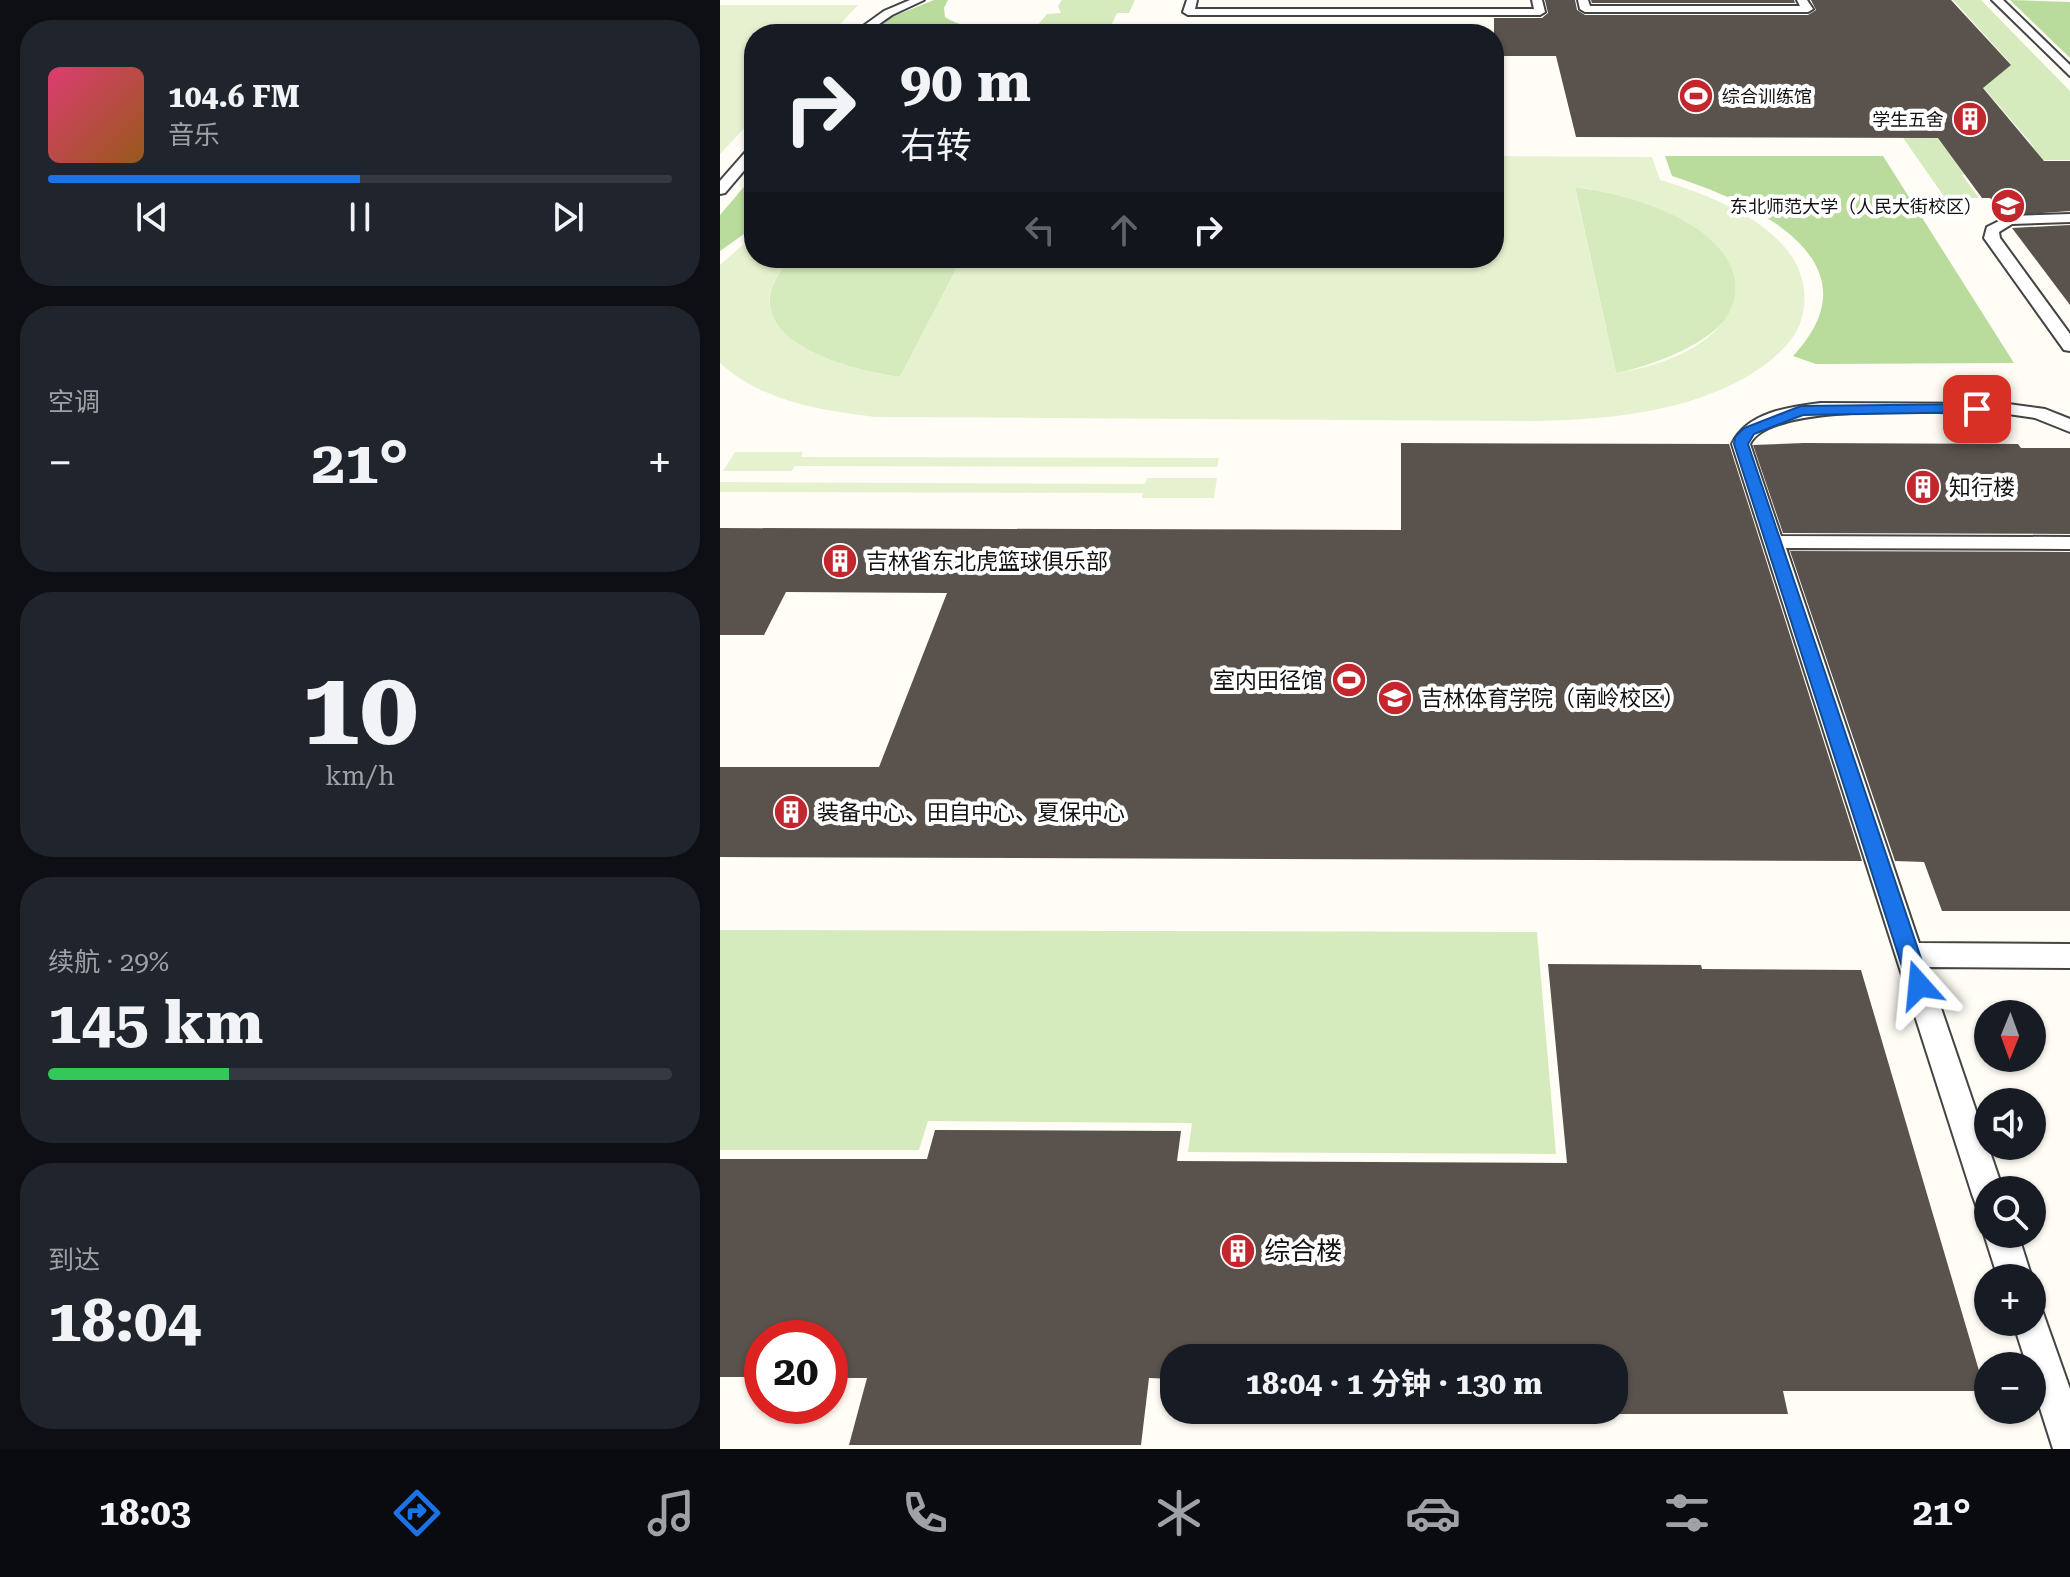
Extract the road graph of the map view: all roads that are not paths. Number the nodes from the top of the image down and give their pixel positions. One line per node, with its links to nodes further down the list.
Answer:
1 (919, 0): 7 (lane)
2 (1192, 0): 3 (lane)
3 (1537, 0)
4 (1583, 0): 5 (lane)
5 (1802, 0)
6 (1997, 0): 8 (lane)
7 (872, 24)
8 (2070, 72)
9 (744, 162): 10 (lane)
10 (720, 190)
11 (2070, 218): 12 (lane)
12 (2070, 346)
13 (2070, 426): 14 (lane)
14 (1774, 542): 15 (lane); 16 (lane)
15 (2070, 543)
16 (1910, 955): 17 (lane); 18 (lane)
17 (2070, 956)
18 (1982, 1176)
19 (2035, 1336): 20 (lane)
20 (2070, 1444)

